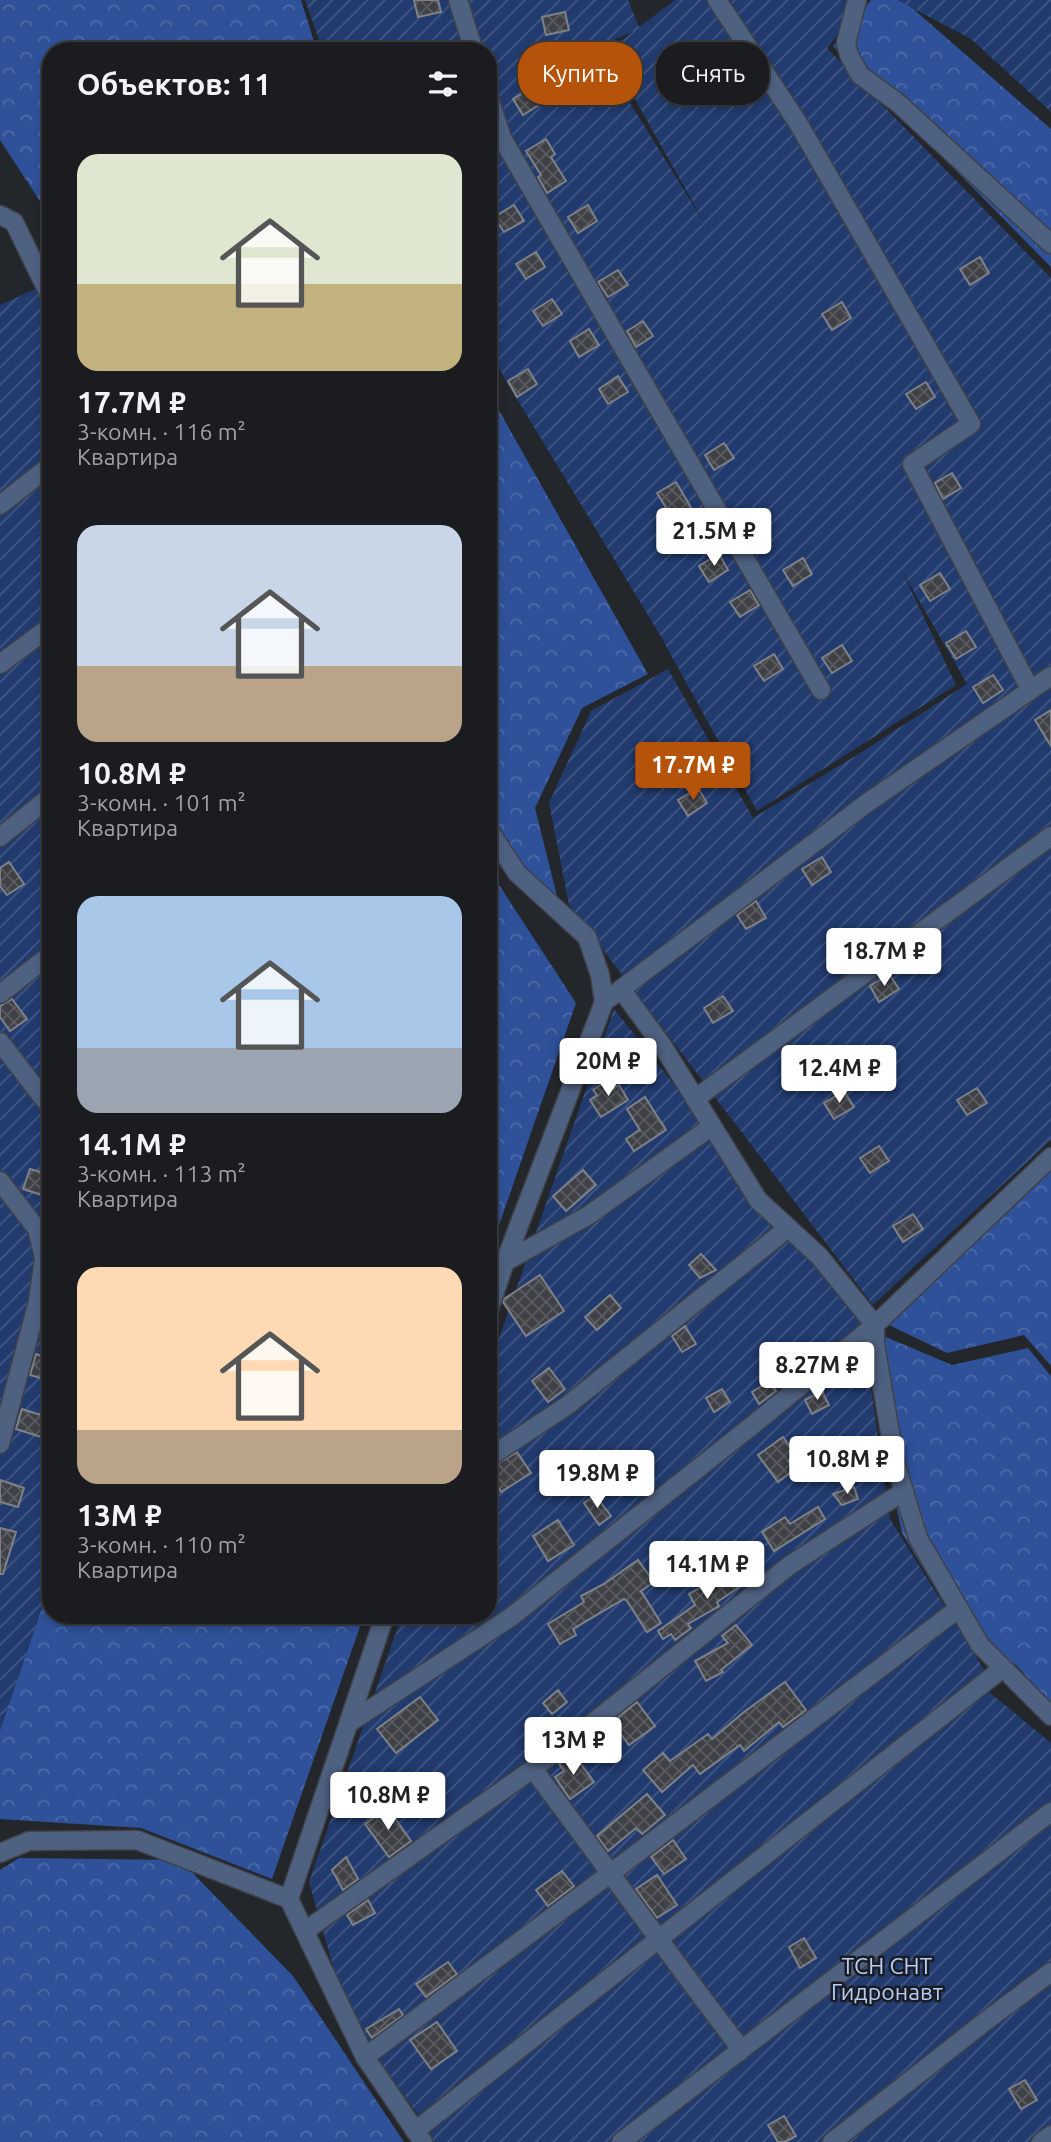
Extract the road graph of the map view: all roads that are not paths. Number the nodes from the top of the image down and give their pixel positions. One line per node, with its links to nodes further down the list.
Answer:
1 (458, 0): 4 (street)
2 (718, 0): 15 (street)
3 (857, 0): 7 (street)
4 (471, 42)
5 (497, 123): 14 (street)
6 (0, 215): 8 (street)
7 (1051, 244)
8 (42, 280)
9 (42, 472): 10 (street)
10 (0, 505)
11 (42, 633): 12 (street)
12 (0, 664)
13 (1051, 676): 15 (street)
14 (821, 690)
15 (1030, 690): 21 (street)
16 (42, 803): 18 (street)
17 (1051, 836): 26 (street)
18 (0, 837)
19 (497, 843): 23 (street)
20 (42, 961): 22 (street)
21 (621, 989): 23 (street); 26 (street)
22 (0, 994)
23 (604, 1002): 32 (street)
24 (0, 1042): 25 (street)
25 (42, 1096)
26 (695, 1099): 27 (street)
27 (712, 1126): 30 (street); 32 (street)
28 (1051, 1157): 35 (street)
29 (0, 1181): 31 (street)
30 (788, 1228): 35 (street); 37 (street)
31 (42, 1250)
32 (505, 1262): 34 (street)
33 (42, 1272): 36 (street)
34 (497, 1286)
35 (875, 1325): 38 (street); 43 (street)
36 (0, 1444)
37 (497, 1452)
38 (904, 1491): 39 (street); 44 (street)
39 (959, 1608): 41 (street); 47 (street)
40 (382, 1624): 43 (street)
41 (1003, 1668): 42 (street); 50 (street)
42 (1051, 1716)
43 (349, 1723): 48 (street)
44 (533, 1769): 47 (street); 49 (street)
45 (1051, 1812): 52 (street)
46 (0, 1853): 48 (street)
47 (611, 1873): 50 (street); 53 (street)
48 (289, 1899): 49 (street)
49 (305, 1931): 53 (street)
50 (657, 1940): 52 (street); 55 (street)
51 (1051, 1972): 57 (street)
52 (739, 2052): 56 (street)
53 (365, 2057): 55 (street)
54 (1051, 2135): 58 (street)
55 (419, 2136)
56 (621, 2142)
57 (832, 2142)
58 (1041, 2142)

